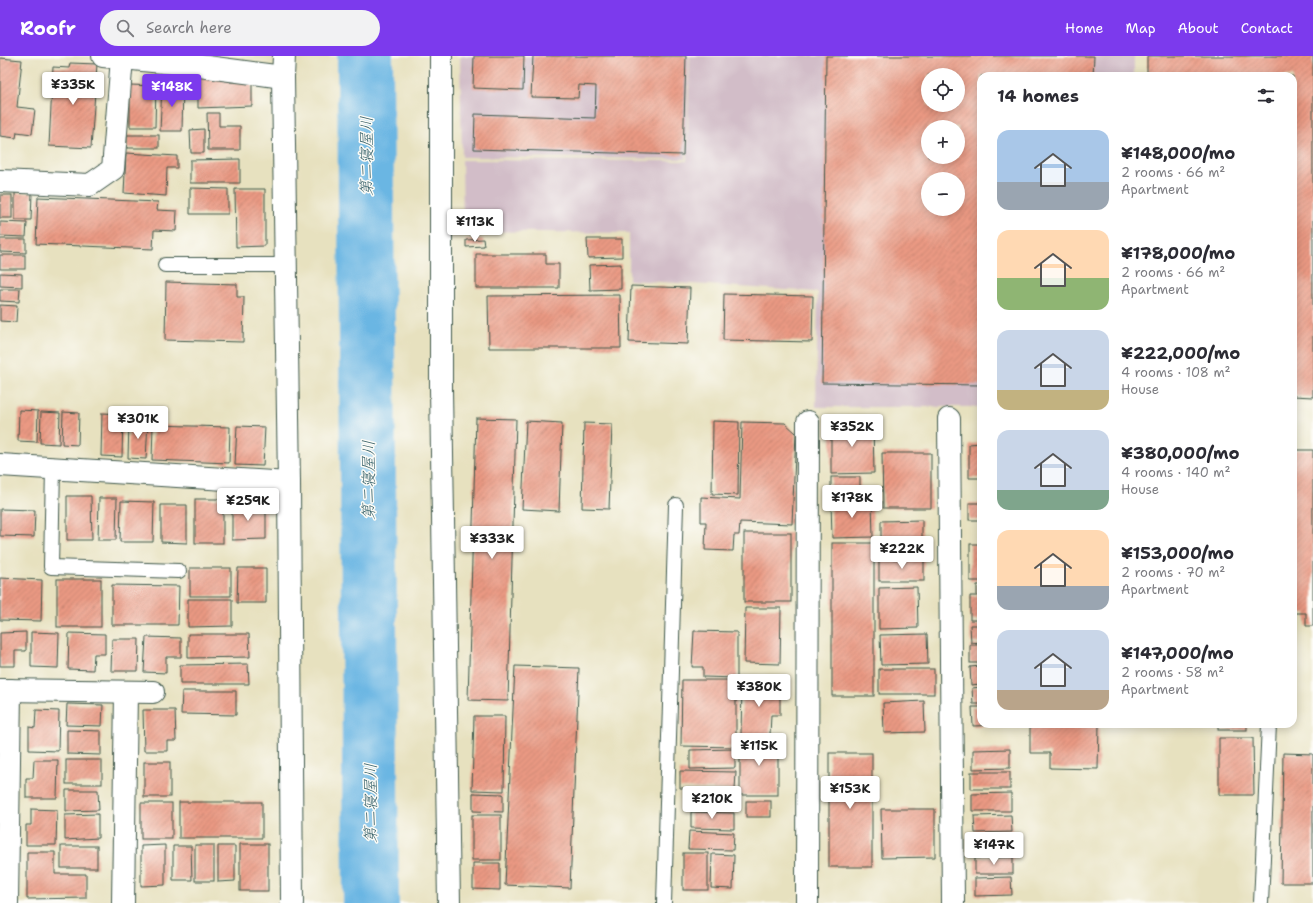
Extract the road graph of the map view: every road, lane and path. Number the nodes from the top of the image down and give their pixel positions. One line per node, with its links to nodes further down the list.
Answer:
1 (441, 56): 22 (street)
2 (112, 57): 3 (street); 5 (street)
3 (192, 61): 4 (street)
4 (284, 66): 7 (street)
5 (0, 181)
6 (165, 265): 7 (lane)
7 (286, 265): 12 (street)
8 (949, 419): 25 (street)
9 (808, 422): 24 (street)
10 (0, 465): 11 (street)
11 (53, 468): 12 (street); 14 (lane)
12 (289, 483): 21 (street)
13 (676, 505): 23 (lane)
14 (179, 570)
15 (5, 690): 16 (street); 19 (street)
16 (126, 692): 17 (street); 20 (street)
17 (153, 692)
18 (1269, 728): 26 (lane)
19 (7, 903)
20 (123, 903)
21 (292, 903)
22 (449, 903)
23 (664, 903)
24 (807, 903)
25 (953, 903)
26 (1261, 903)

